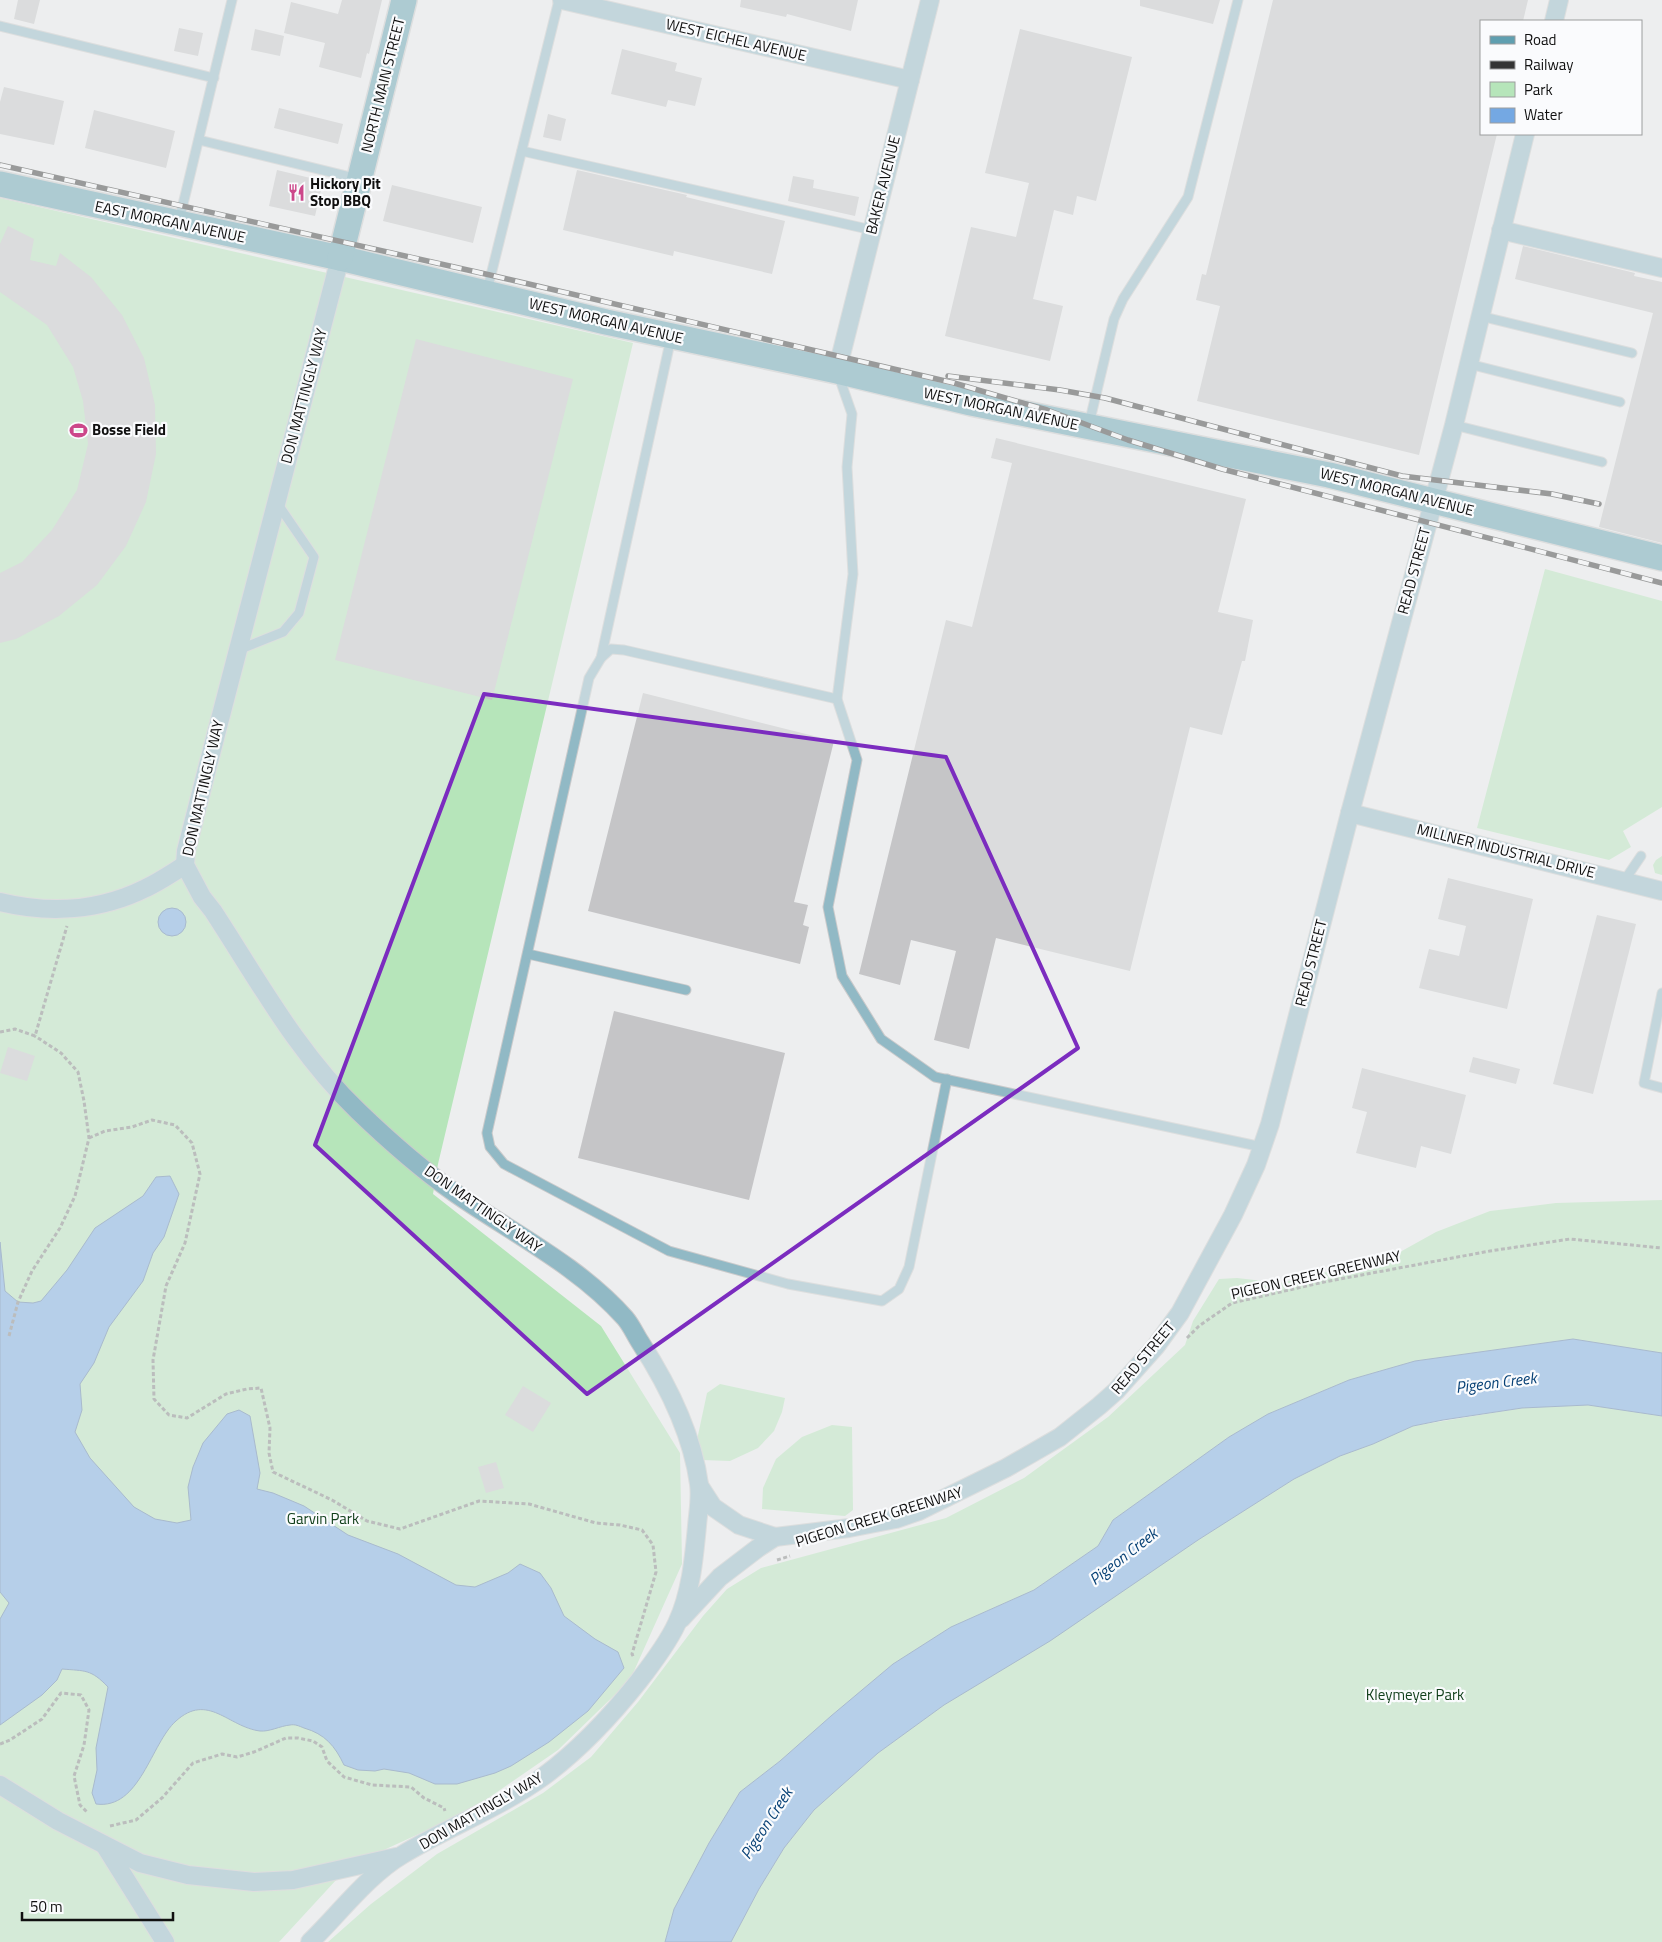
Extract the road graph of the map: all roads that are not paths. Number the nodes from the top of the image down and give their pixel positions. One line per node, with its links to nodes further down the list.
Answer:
1 (232, 0): 9 (lane)
2 (404, 0): 14 (street, NORTH MAIN STREET)
3 (561, 0): 10 (street, WEST EICHEL AVENUE); 13 (lane)
4 (930, 0): 10 (street, BAKER AVENUE)
5 (1238, 0): 29 (lane)
6 (1559, 0): 7 (street)
7 (1554, 20)
8 (0, 26): 9 (lane)
9 (214, 78): 12 (lane)
10 (910, 80): 17 (street, BAKER AVENUE)
11 (1524, 135): 18 (street, READ STREET)
12 (199, 140): 14 (lane); 16 (lane)
13 (522, 150): 17 (lane); 21 (lane)
14 (359, 179): 19 (street, NORTH MAIN STREET)
15 (0, 184): 16 (street, EAST MORGAN AVENUE)
16 (178, 224): 19 (street, EAST MORGAN AVENUE)
17 (872, 230): 26 (street, BAKER AVENUE)
18 (1501, 230): 20 (street); 22 (street, READ STREET)
19 (340, 258): 21 (street, WEST MORGAN AVENUE); 32 (street, DON MATTINGLY WAY)
20 (1662, 268)
21 (486, 293): 23 (street, WEST MORGAN AVENUE)
22 (1480, 316): 24 (lane); 25 (street, READ STREET)
23 (672, 336): 26 (street, WEST MORGAN AVENUE); 35 (lane)
24 (1632, 353)
25 (1469, 364): 27 (lane); 28 (street, READ STREET)
26 (837, 371): 29 (street, WEST MORGAN AVENUE); 36 (lane)
27 (1620, 402)
28 (1454, 424): 30 (lane); 31 (street, READ STREET)
29 (1088, 428): 31 (street, WEST MORGAN AVENUE)
30 (1602, 462)
31 (1433, 500): 33 (street, WEST MORGAN AVENUE); 37 (street, READ STREET)
32 (276, 502): 34 (street, DON MATTINGLY WAY); 34 (lane)
33 (1662, 558)
34 (238, 650): 39 (street, DON MATTINGLY WAY)
35 (601, 658): 36 (lane); 43 (lane)
36 (837, 699): 46 (lane)
37 (1350, 813): 40 (street, MILLNER INDUSTRIAL DRIVE); 48 (street, READ STREET)
38 (1641, 856): 40 (lane)
39 (185, 865): 42 (street); 49 (street, DON MATTINGLY WAY)
40 (1624, 881): 41 (street, MILLNER INDUSTRIAL DRIVE)
41 (1662, 891)
42 (0, 902)
43 (528, 954): 44 (lane); 46 (lane)
44 (686, 990)
45 (1662, 993): 47 (lane)
46 (947, 1079): 48 (lane)
47 (1662, 1088)
48 (1262, 1147): 50 (street, READ STREET)
49 (700, 1487): 50 (street, READ STREET); 51 (street, DON MATTINGLY WAY)
50 (775, 1538): 51 (street, READ STREET)
51 (677, 1622): 54 (street, DON MATTINGLY WAY)
52 (0, 1785): 53 (street)
53 (105, 1846): 54 (street); 55 (street)
54 (399, 1857): 56 (street, DON MATTINGLY WAY)
55 (165, 1942)
56 (310, 1942)

